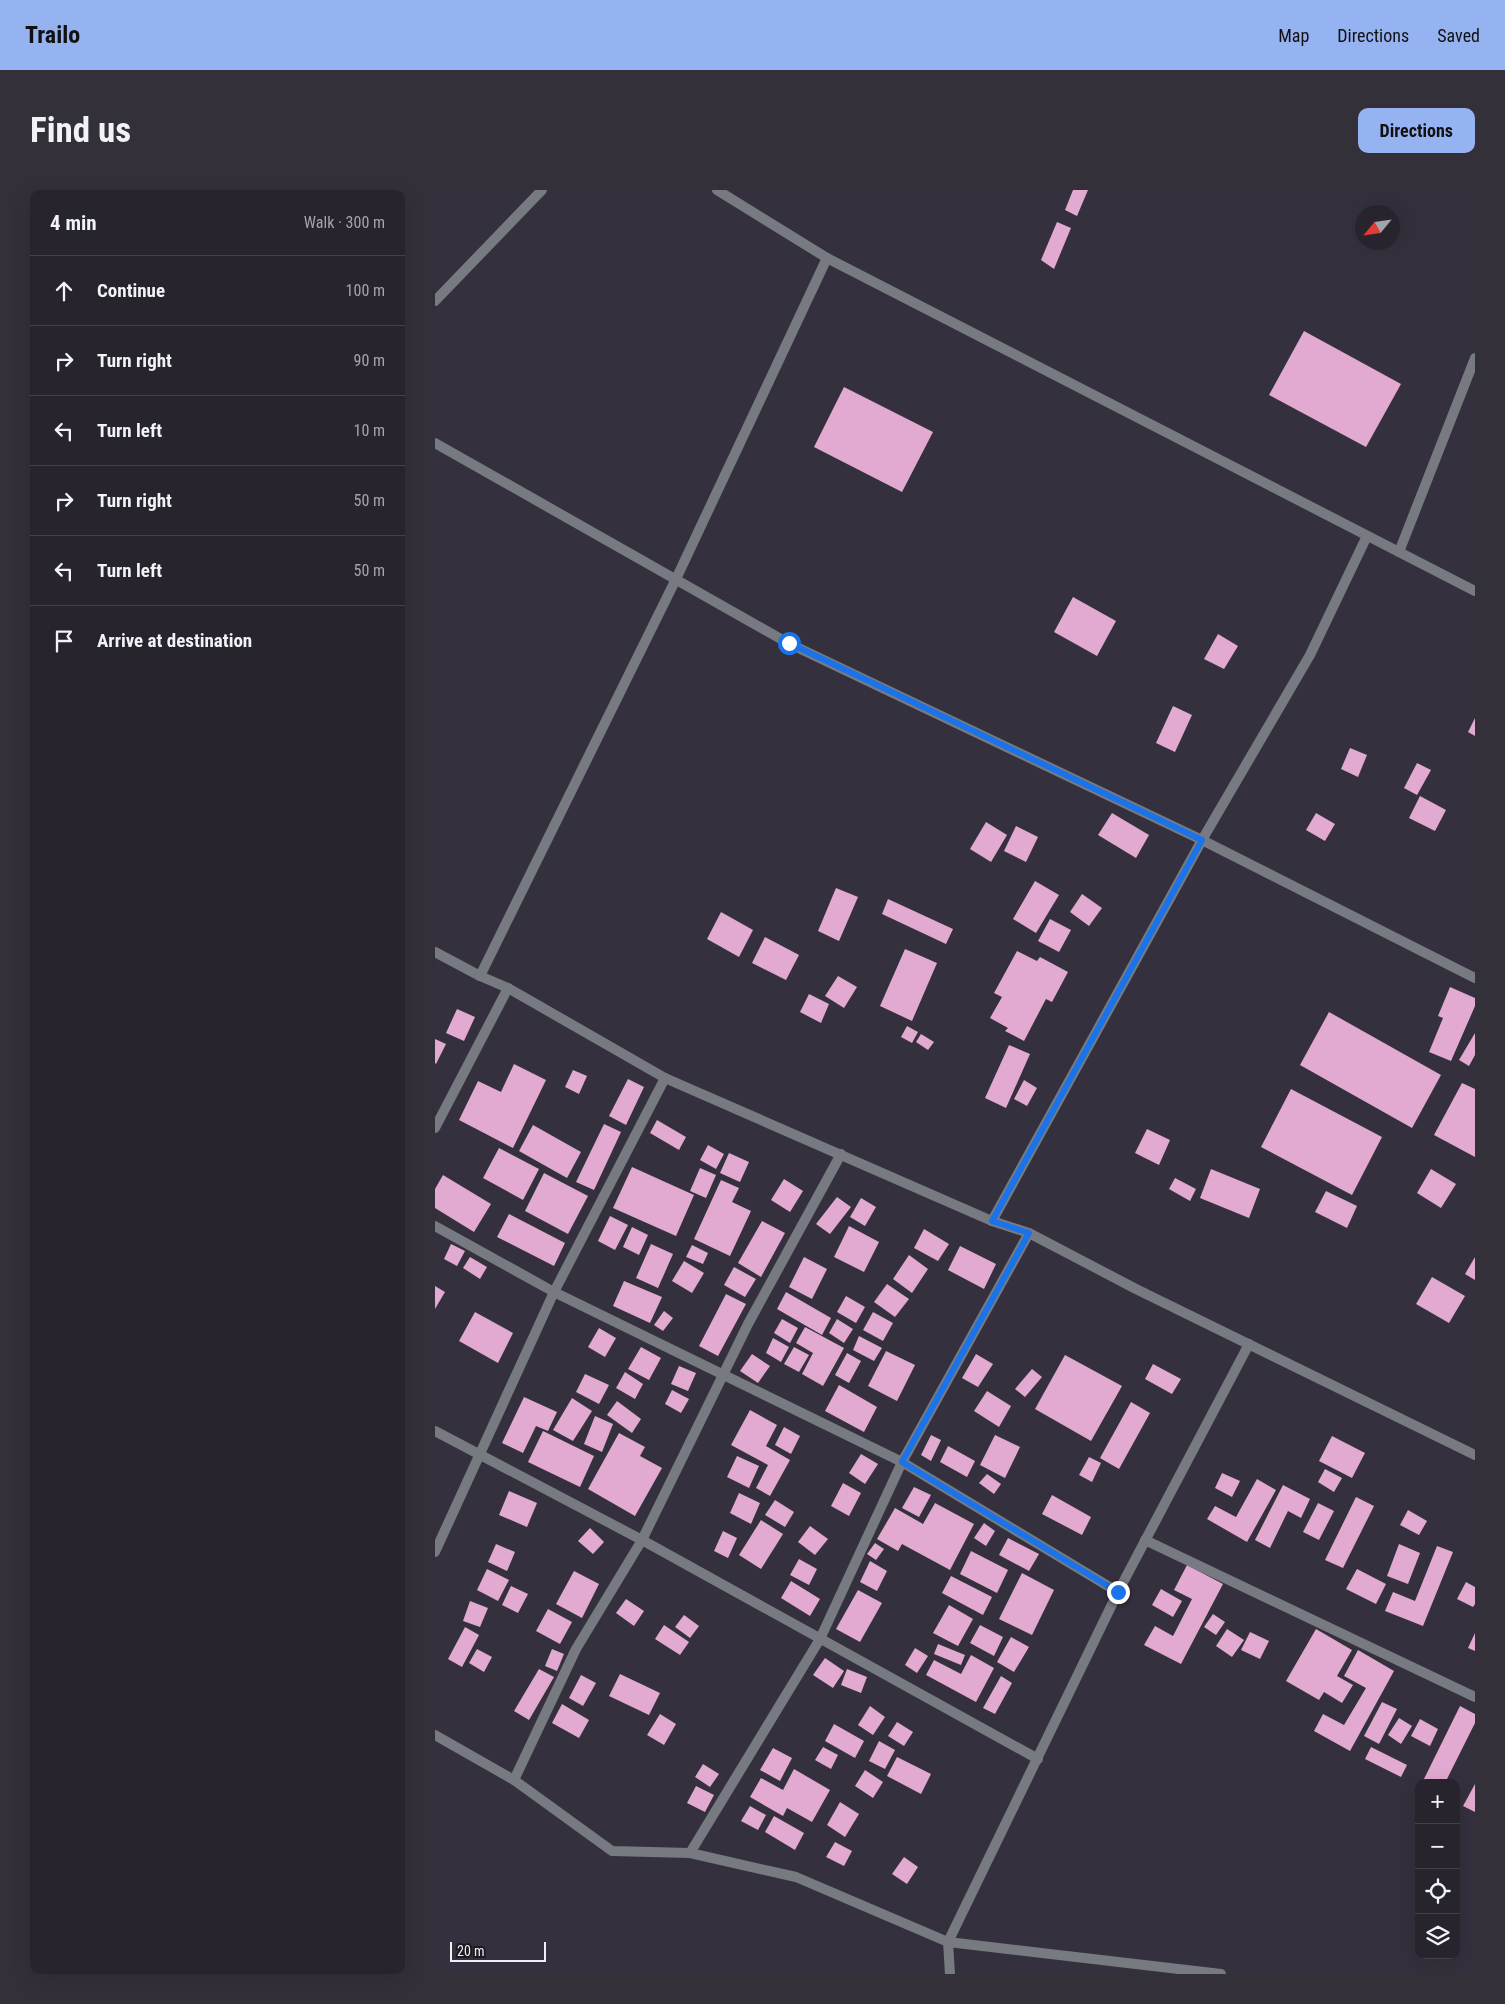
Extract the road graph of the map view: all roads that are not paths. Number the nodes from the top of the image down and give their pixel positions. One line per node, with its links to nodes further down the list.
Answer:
1 (541, 190): 4 (street)
2 (717, 190): 3 (street)
3 (827, 258): 7 (street); 9 (street)
4 (435, 301)
5 (1475, 358): 8 (street)
6 (435, 443): 9 (street)
7 (1367, 536): 8 (street); 11 (street)
8 (1399, 552): 10 (street)
9 (676, 580): 11 (street); 13 (street)
10 (1475, 591)
11 (1202, 840): 14 (street); 19 (street)
12 (435, 952): 13 (street)
13 (480, 976): 15 (street)
14 (1475, 978)
15 (508, 988): 16 (street); 17 (street)
16 (665, 1078): 18 (street); 22 (street)
17 (435, 1128)
18 (841, 1154): 19 (street); 24 (street)
19 (992, 1221): 21 (street)
20 (435, 1226): 22 (street)
21 (1029, 1233): 23 (street); 28 (street)
22 (554, 1292): 24 (street); 26 (street)
23 (1249, 1344): 27 (street); 30 (street)
24 (724, 1374): 28 (street); 29 (street)
25 (435, 1431): 26 (street)
26 (481, 1454): 29 (street); 31 (street)
27 (1475, 1455)
28 (902, 1462): 32 (street); 33 (street)
29 (641, 1540): 33 (street); 37 (street)
30 (1145, 1540): 32 (street); 34 (street)
31 (435, 1552)
32 (1118, 1592): 36 (street)
33 (820, 1639): 36 (street); 38 (street)
34 (1475, 1697)
35 (435, 1735): 37 (street)
36 (1038, 1759): 39 (street)
37 (514, 1780): 38 (street)
38 (690, 1853): 39 (street)
39 (948, 1942): 40 (street); 41 (street)
40 (950, 1974)
41 (1221, 1974)

